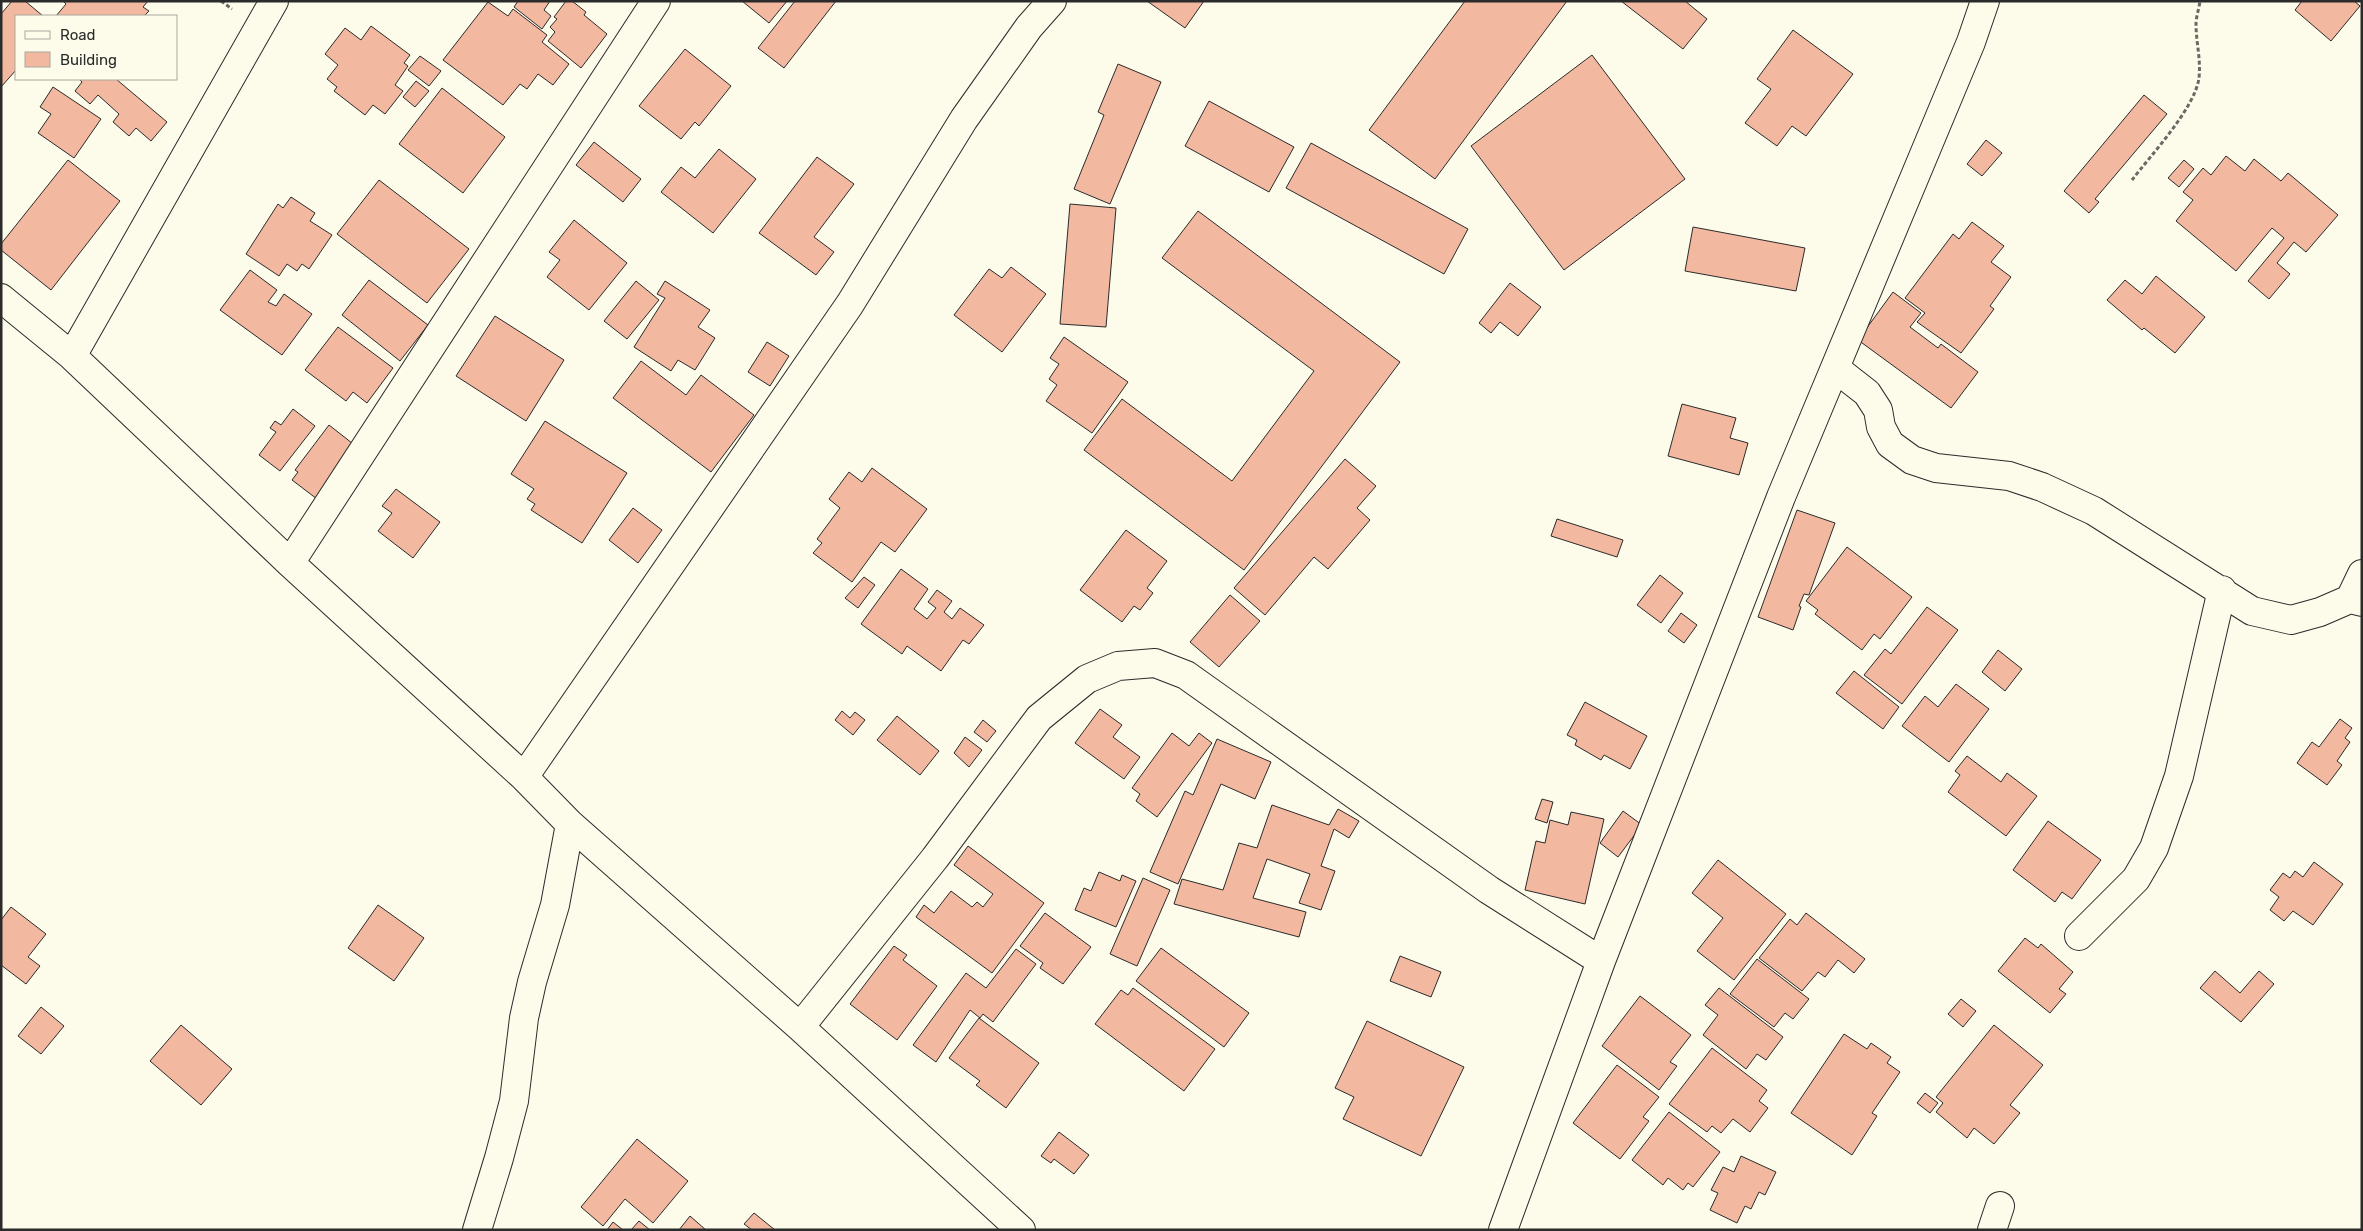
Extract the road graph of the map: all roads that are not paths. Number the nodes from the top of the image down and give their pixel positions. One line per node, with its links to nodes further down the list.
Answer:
1 (274, 1): 6 (street)
2 (656, 1): 8 (street)
3 (1052, 1): 12 (street)
4 (1985, 1): 7 (street)
5 (1, 298): 6 (street)
6 (72, 356): 8 (street)
7 (1835, 368): 10 (street); 15 (street)
8 (290, 564): 12 (street)
9 (2362, 574): 11 (street)
10 (2222, 590): 11 (street); 14 (street)
11 (2356, 600)
12 (524, 777): 13 (street)
13 (570, 824): 16 (street); 17 (street)
14 (2079, 936)
15 (1601, 961): 16 (street); 19 (street)
16 (800, 1027): 18 (street)
17 (477, 1230)
18 (1021, 1230)
19 (1503, 1230)

